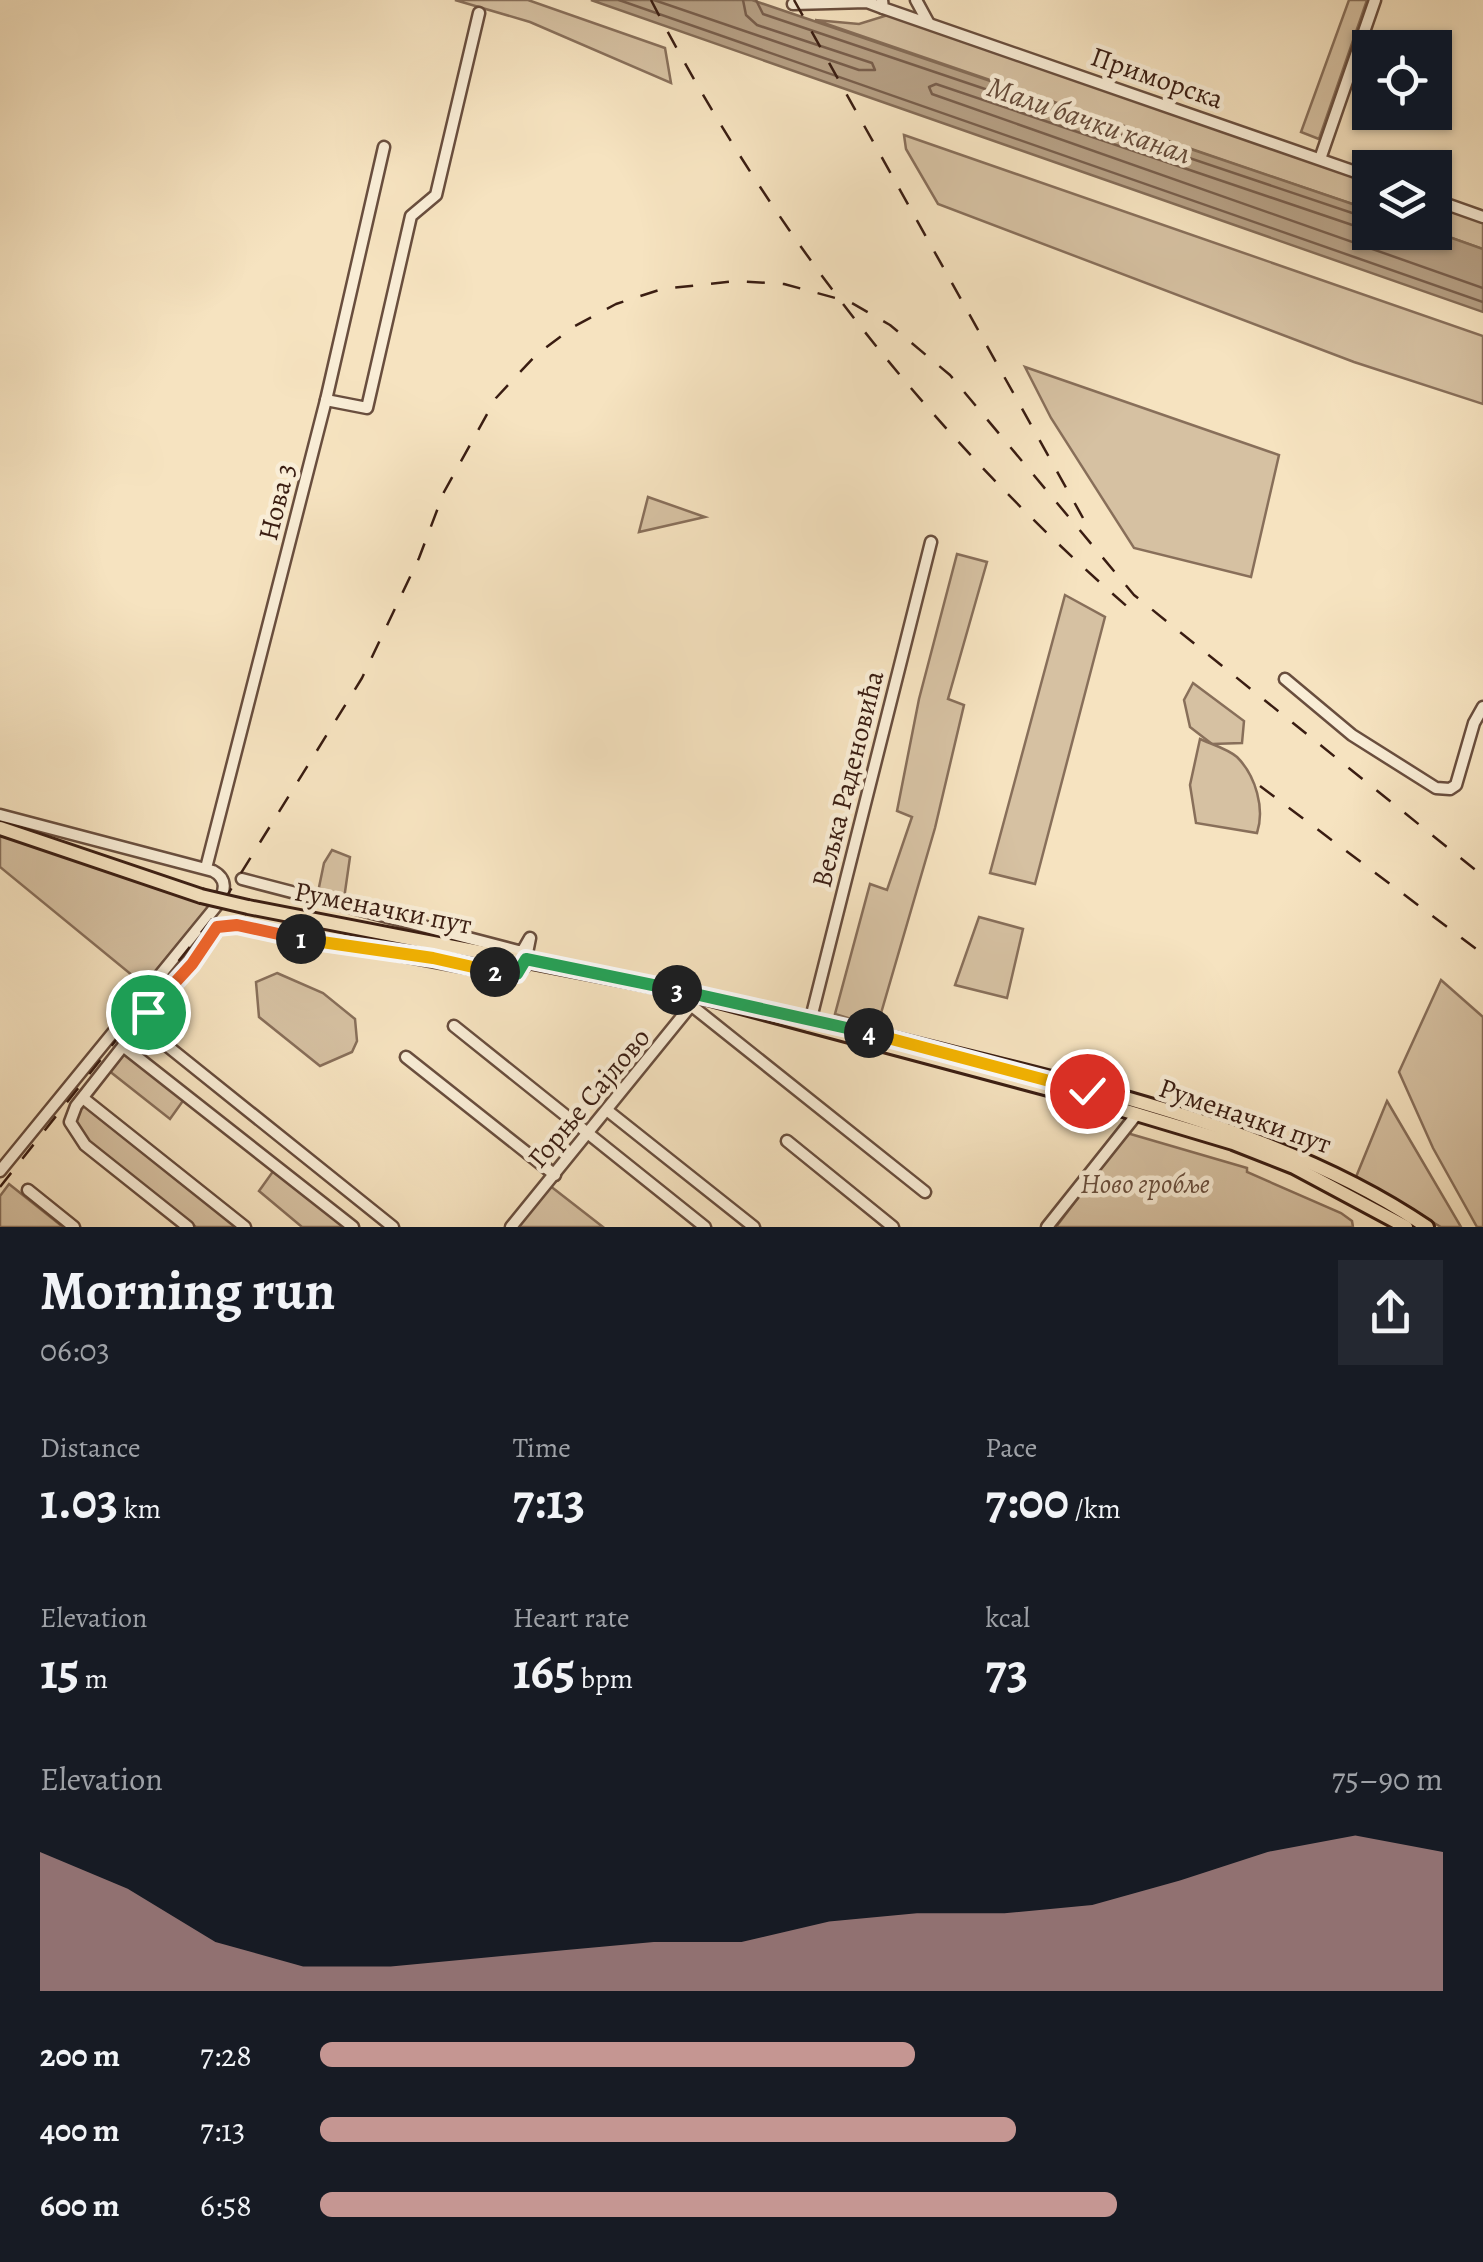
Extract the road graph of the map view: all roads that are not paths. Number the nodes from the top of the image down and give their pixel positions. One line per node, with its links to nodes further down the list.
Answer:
1 (916, 0): 6 (street)
2 (1375, 0): 8 (street)
3 (793, 4): 4 (street, Приморска)
4 (882, 4): 6 (street, Приморска)
5 (479, 13): 12 (street)
6 (929, 23): 8 (street, Приморска)
7 (384, 146): 12 (street, Нова 3)
8 (1320, 159): 9 (street, Приморска)
9 (1352, 171)
10 (1452, 206): 11 (street)
11 (1483, 216)
12 (326, 400): 20 (street, Нова 3)
13 (931, 542): 23 (street, Вељка Раденовића)
14 (1285, 679): 15 (street)
15 (1311, 701): 16 (street); 17 (street)
16 (1483, 707)
17 (1302, 712)
18 (0, 815): 20 (street)
19 (0, 828): 21 (main road, Руменачки пут, bridge)
20 (210, 870): 21 (street); 34 (street)
21 (526, 959): 22 (main road, Руменачки пут); 24 (street)
22 (694, 1001): 23 (main road, Руменачки пут); 30 (street, Горње Сајлово); 37 (street)
23 (810, 1022): 26 (main road, Руменачки пут)
24 (140, 1024): 27 (street); 42 (street)
25 (454, 1026): 32 (street)
26 (842, 1030): 31 (main road, Руменачки пут); 49 (main road, Руменачки пут)
27 (123, 1046): 29 (street); 41 (street)
28 (406, 1058): 35 (street)
29 (84, 1098): 39 (street); 40 (street)
30 (608, 1111): 32 (street, Горње Сајлово); 45 (street)
31 (1136, 1114): 47 (street); 48 (main road, Руменачки пут)
32 (588, 1135): 35 (street, Горње Сајлово); 44 (street)
33 (788, 1141): 46 (street)
34 (0, 1172)
35 (555, 1175): 43 (street, Горње Сајлово)
36 (28, 1190): 38 (street)
37 (925, 1192)
38 (74, 1227)
39 (188, 1227)
40 (245, 1227)
41 (353, 1227)
42 (392, 1227)
43 (511, 1227)
44 (705, 1227)
45 (754, 1227)
46 (893, 1227)
47 (1047, 1227)
48 (1406, 1227)
49 (1427, 1227)

